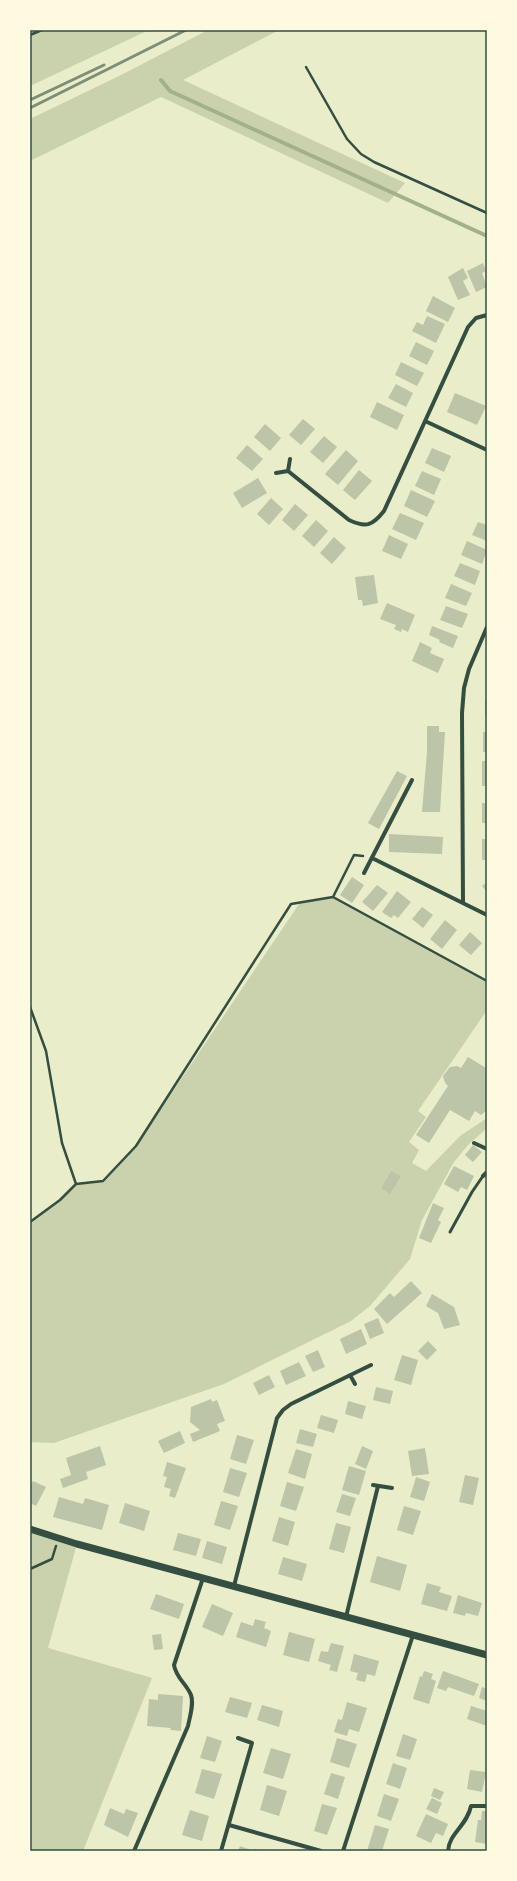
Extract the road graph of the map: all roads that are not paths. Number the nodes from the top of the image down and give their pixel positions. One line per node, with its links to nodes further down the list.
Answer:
1 (487, 314): 2 (street)
2 (425, 421): 3 (street); 5 (street)
3 (487, 450)
4 (290, 460): 5 (street)
5 (288, 471): 6 (street)
6 (276, 473)
7 (487, 627): 11 (street)
8 (412, 780): 9 (street)
9 (372, 858): 10 (street); 11 (street)
10 (364, 873)
11 (463, 903): 12 (street)
12 (487, 915)
13 (474, 1143): 14 (street)
14 (487, 1149)
15 (487, 1172): 16 (street)
16 (483, 1176): 17 (lane)
17 (450, 1232)
18 (371, 1365): 19 (street)
19 (350, 1375): 20 (street); 24 (street)
20 (355, 1384)
21 (392, 1488): 25 (street)
22 (30, 1530): 23 (street)
23 (203, 1578): 24 (street); 31 (street)
24 (234, 1586): 25 (street)
25 (346, 1617): 26 (street)
26 (412, 1635): 27 (street); 34 (street)
27 (487, 1655)
28 (238, 1738): 30 (street)
29 (487, 1806): 35 (street)
30 (229, 1825): 32 (street); 33 (street)
31 (134, 1851)
32 (221, 1851)
33 (321, 1851)
34 (343, 1851)
35 (448, 1851)

